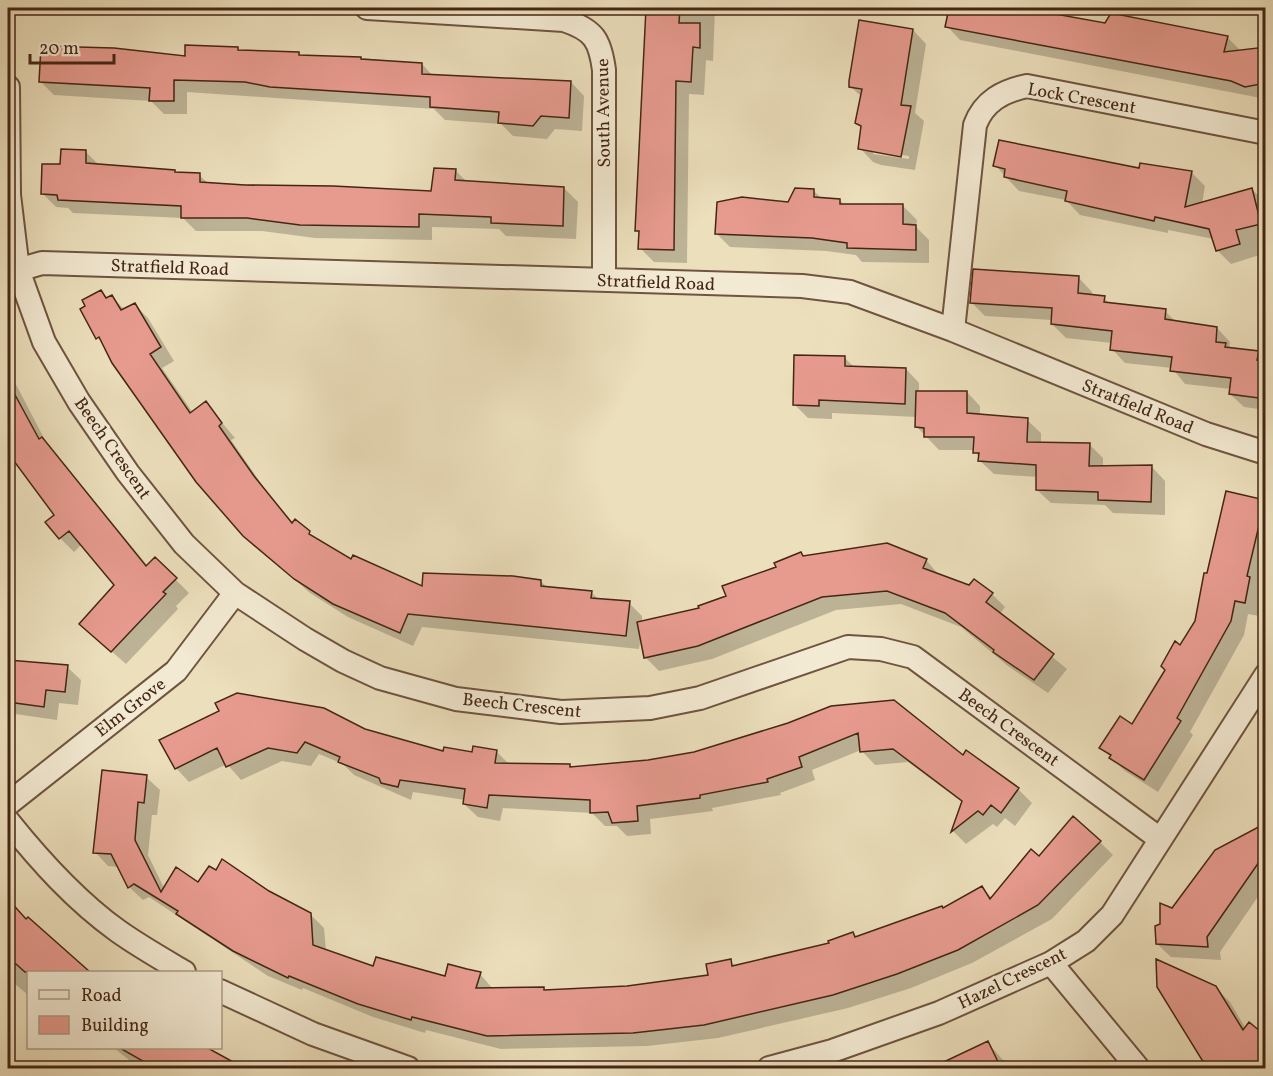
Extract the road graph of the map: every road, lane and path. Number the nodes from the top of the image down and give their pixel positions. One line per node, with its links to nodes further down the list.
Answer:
1 (367, 8): 2 (street, South Avenue)
2 (417, 9): 6 (street, South Avenue)
3 (8, 87): 5 (street, Beech Crescent)
4 (1266, 133): 7 (street, Lock Crescent)
5 (18, 270): 6 (street, Stratfield Road); 9 (street, Beech Crescent)
6 (604, 280): 7 (street, Stratfield Road)
7 (953, 330): 8 (street, Stratfield Road)
8 (1266, 453)
9 (235, 592): 12 (street, Elm Grove); 14 (street, Beech Crescent)
10 (1266, 675): 11 (street, Hazel Crescent)
11 (1258, 705): 14 (street, Hazel Crescent)
12 (8, 804)
13 (8, 821): 16 (street)
14 (1160, 839): 15 (street, Hazel Crescent)
15 (1051, 963): 19 (street, Hazel Crescent); 20 (street)
16 (182, 971)
17 (222, 992): 18 (street)
18 (408, 1068)
19 (769, 1068)
20 (1138, 1068)

